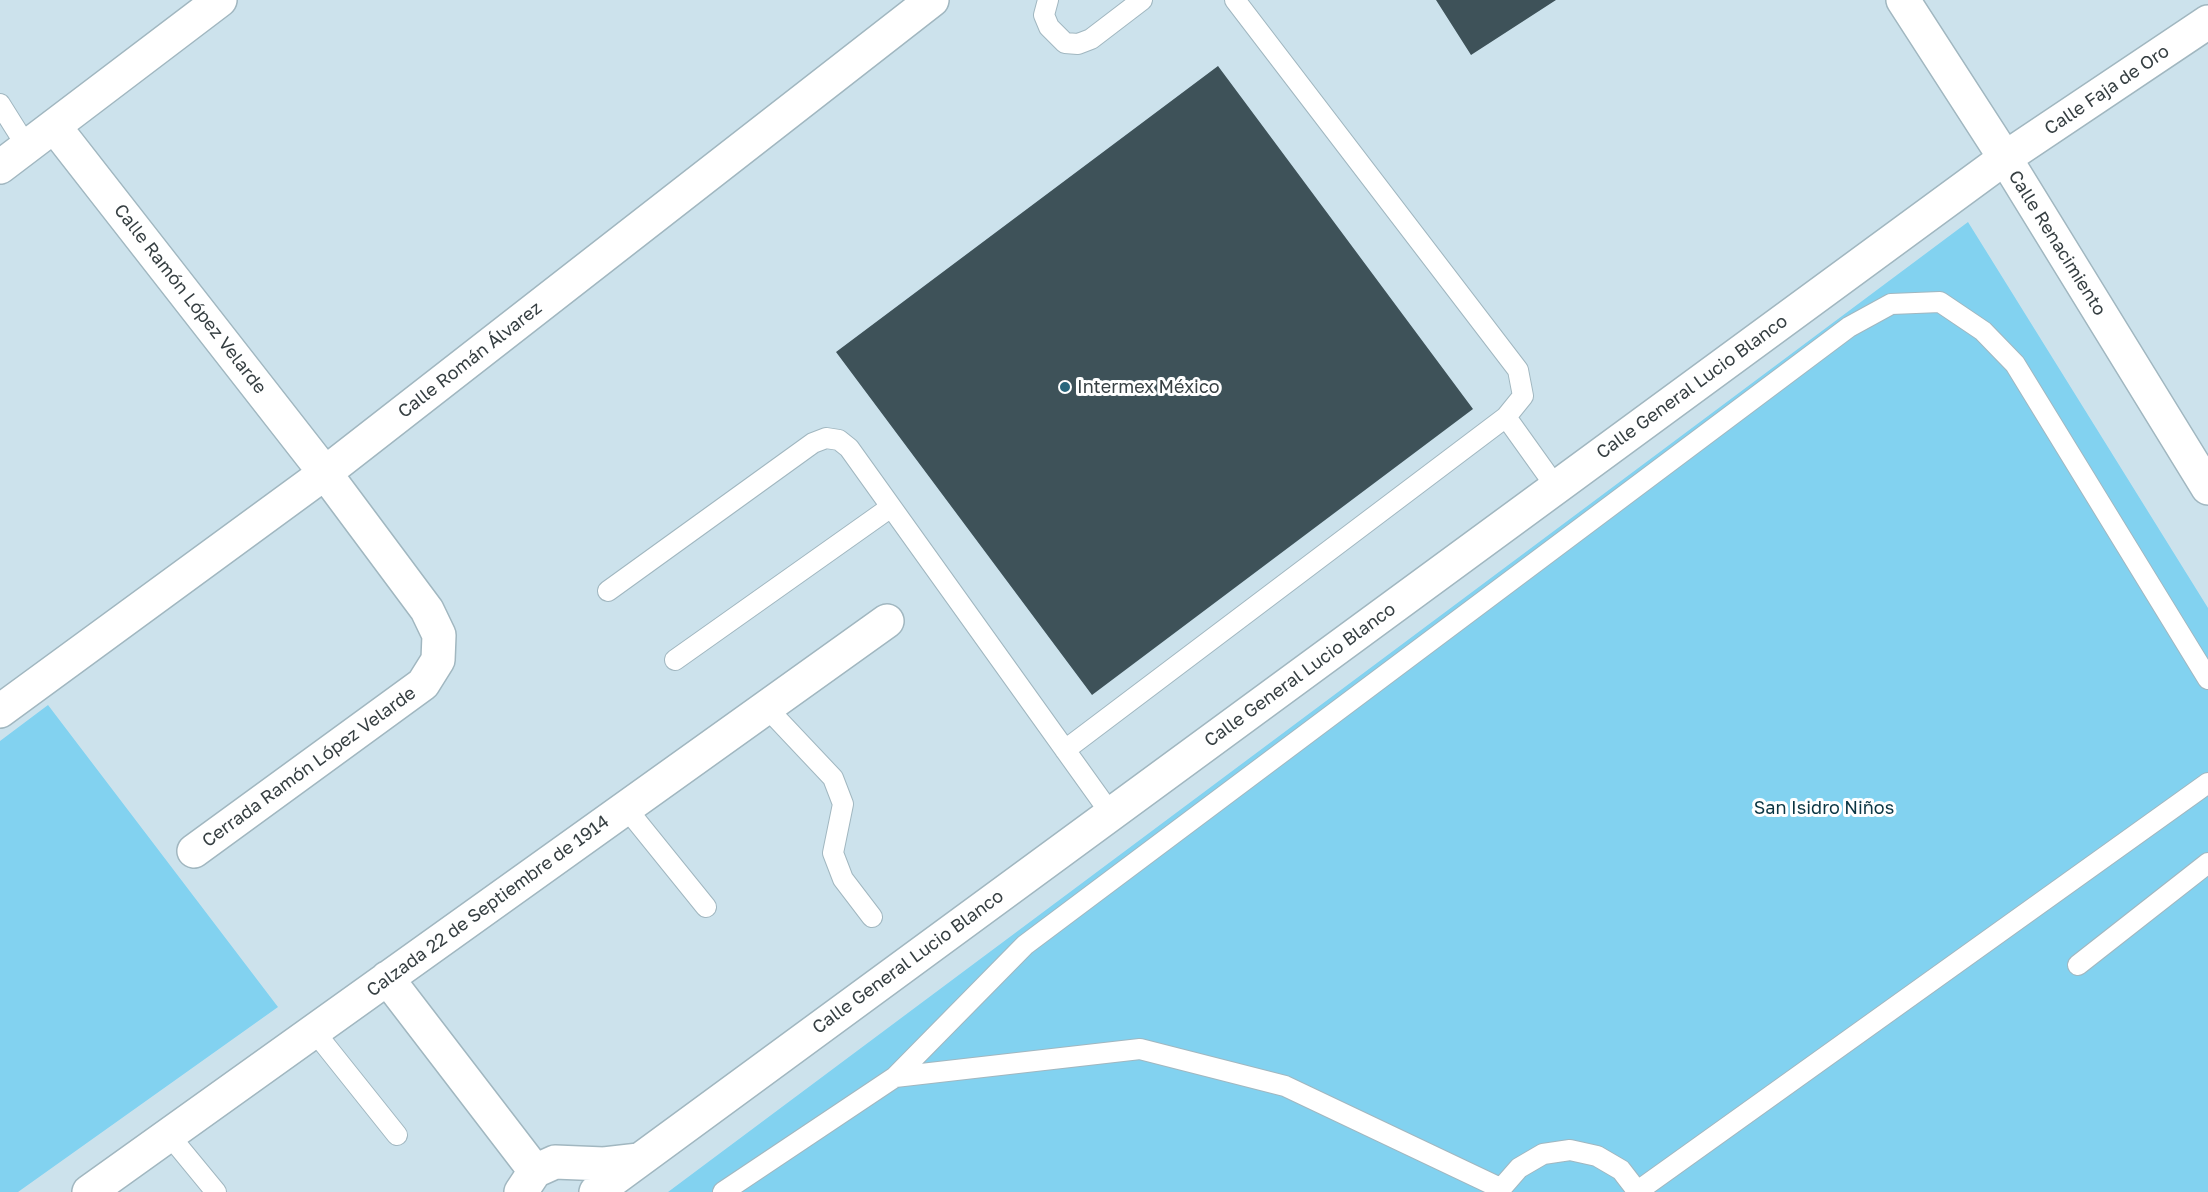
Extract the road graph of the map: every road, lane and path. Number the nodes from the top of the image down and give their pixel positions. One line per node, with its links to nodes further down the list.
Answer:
1 (220, 0): 9 (street)
2 (932, 0): 14 (street, Calle Román Álvarez)
3 (1047, 0): 4 (lane)
4 (1142, 0)
5 (1236, 0): 13 (lane)
6 (1903, 0): 11 (street, Calle Renacimiento)
7 (2208, 22): 11 (street, Calle Faja de Oro)
8 (0, 104): 10 (lane)
9 (54, 126): 10 (street); 14 (street, Calle Ramón López Velarde)
10 (27, 147): 12 (street)
11 (2005, 158): 15 (street, Calle General Lucio Blanco); 16 (street, Calle Renacimiento)
12 (0, 166)
13 (1506, 417): 15 (lane); 24 (lane)
14 (325, 473): 23 (street, Calle Román Álvarez); 28 (street, Cerrada Ramón López Velarde)
15 (1556, 487): 27 (street, Calle General Lucio Blanco)
16 (2208, 488)
17 (891, 507): 18 (lane); 20 (lane); 24 (lane)
18 (608, 591)
19 (887, 621): 22 (street, Calzada 22 de Septiembre de 1914)
20 (675, 660)
21 (2208, 679): 35 (lane)
22 (766, 707): 26 (street, Calzada 22 de Septiembre de 1914); 31 (lane)
23 (0, 711)
24 (1065, 750): 27 (lane)
25 (2208, 783): 45 (lane)
26 (626, 808): 30 (lane); 33 (street, Calzada 22 de Septiembre de 1914)
27 (1111, 814): 38 (street, Calle General Lucio Blanco)
28 (194, 851)
29 (2208, 863): 32 (lane)
30 (706, 907)
31 (872, 917)
32 (2078, 965)
33 (387, 978): 34 (street, Calzada 22 de Septiembre de 1914); 39 (street)
34 (314, 1031): 36 (street, Calzada 22 de Septiembre de 1914); 37 (lane)
35 (895, 1077): 40 (lane); 44 (lane)
36 (169, 1135): 41 (street, Calzada 22 de Septiembre de 1914); 42 (lane)
37 (398, 1135)
38 (639, 1160): 39 (street); 43 (street, Calle General Lucio Blanco)
39 (528, 1181)
40 (1499, 1190): 45 (lane)
41 (89, 1192)
42 (216, 1192)
43 (596, 1192)
44 (723, 1192)
45 (1638, 1192)

